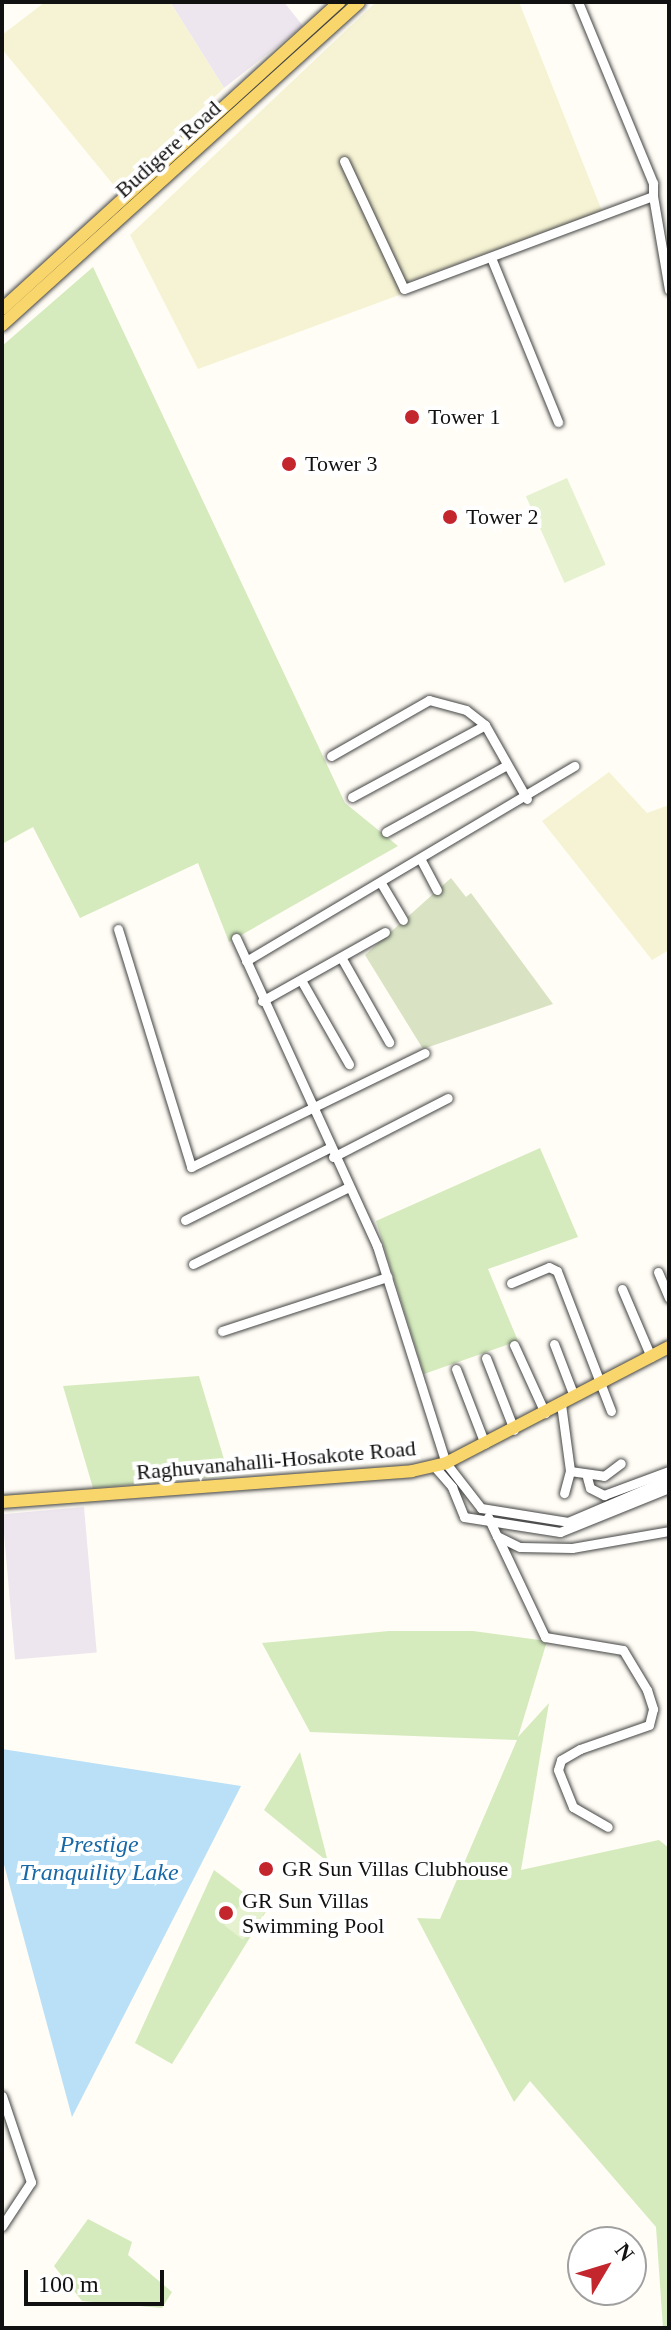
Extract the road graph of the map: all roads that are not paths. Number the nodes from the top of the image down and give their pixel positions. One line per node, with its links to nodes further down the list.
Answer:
1 (339, 2): 8 (main road, Budigere Road)
2 (359, 2): 9 (main road, Budigere Road)
3 (578, 2): 5 (street)
4 (344, 161): 6 (street)
5 (653, 196): 6 (street); 7 (street)
6 (492, 260): 10 (street)
7 (669, 290)
8 (2, 309)
9 (2, 325)
10 (558, 422)
11 (485, 725): 12 (street); 13 (street); 15 (street)
12 (331, 756)
13 (507, 765): 16 (street); 17 (street)
14 (575, 766): 16 (street)
15 (352, 797)
16 (527, 799): 18 (street)
17 (386, 832)
18 (421, 860): 19 (street); 20 (street)
19 (381, 883): 21 (street); 26 (street)
20 (437, 890)
21 (403, 920)
22 (118, 929): 33 (street)
23 (385, 932): 25 (street)
24 (236, 938): 26 (street)
25 (341, 957): 27 (street); 29 (street)
26 (246, 961): 28 (street)
27 (301, 980): 28 (street); 31 (street)
28 (262, 1001): 33 (street)
29 (389, 1042)
30 (425, 1053): 33 (street)
31 (349, 1064)
32 (448, 1098): 34 (street)
33 (312, 1111): 34 (street)
34 (331, 1152): 35 (street); 36 (street)
35 (349, 1187): 37 (street); 39 (street)
36 (185, 1220)
37 (193, 1264)
38 (658, 1272): 42 (street)
39 (387, 1277): 43 (street); 58 (street)
40 (511, 1283): 50 (street)
41 (622, 1289): 47 (street)
42 (669, 1298)
43 (222, 1331)
44 (554, 1344): 51 (street)
45 (514, 1345): 54 (street)
46 (669, 1347): 47 (main road, Raghuvanahalli-Hosakote Road)
47 (651, 1357): 50 (main road, Raghuvanahalli-Hosakote Road)
48 (486, 1358): 55 (street)
49 (456, 1369): 56 (street)
50 (603, 1381): 51 (main road, Raghuvanahalli-Hosakote Road); 53 (street)
51 (574, 1396): 52 (main road, Raghuvanahalli-Hosakote Road)
52 (561, 1404): 54 (main road, Raghuvanahalli-Hosakote Road); 59 (street)
53 (611, 1411)
54 (545, 1413): 55 (main road, Raghuvanahalli-Hosakote Road)
55 (514, 1430): 56 (main road, Raghuvanahalli-Hosakote Road)
56 (485, 1444): 58 (main road, Raghuvanahalli-Hosakote Road)
57 (621, 1463): 61 (street)
58 (440, 1465): 65 (main road, Raghuvanahalli-Hosakote Road); 66 (street); 66 (street)
59 (570, 1471): 61 (street); 64 (street)
60 (669, 1471): 61 (street)
61 (587, 1477)
62 (669, 1479): 66 (street)
63 (669, 1488): 66 (street)
64 (564, 1493)
65 (2, 1502)
66 (488, 1516): 68 (street)
67 (669, 1531): 68 (street)
68 (497, 1536): 69 (street)
69 (608, 1827)
70 (2, 2096): 71 (street)
71 (2, 2226)

